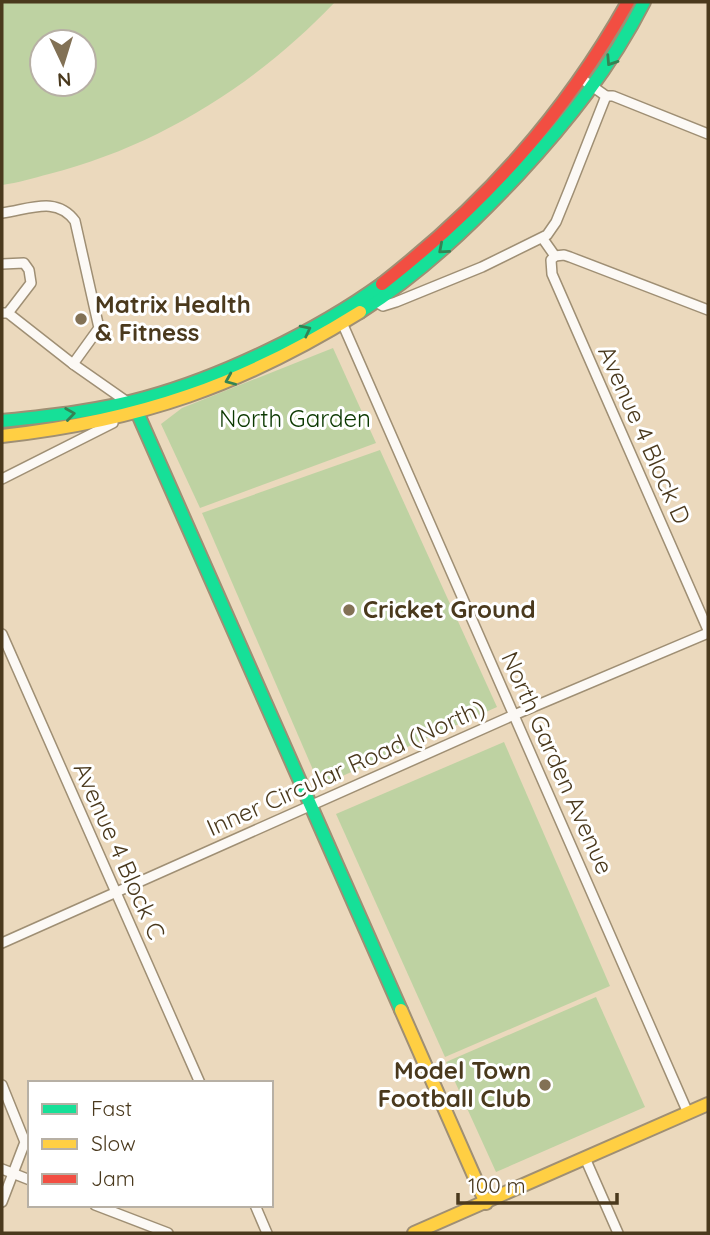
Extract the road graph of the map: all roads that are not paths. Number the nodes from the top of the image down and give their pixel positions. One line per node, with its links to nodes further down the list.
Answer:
1 (628, 2): 3 (main road)
2 (644, 2): 4 (main road, one-way to 4)
3 (582, 79): 4 (street); 14 (main road)
4 (594, 87): 5 (street); 11 (main road, one-way to 11)
5 (606, 96): 6 (street); 8 (street)
6 (708, 134)
7 (2, 213): 15 (street)
8 (543, 239): 9 (street); 11 (street)
9 (555, 256): 12 (street); 20 (street, Avenue 4 Block D)
10 (2, 264): 13 (street)
11 (376, 302): 14 (main road)
12 (708, 310)
13 (5, 313): 15 (street)
14 (340, 319): 16 (main road); 22 (street, North Garden Avenue)
15 (73, 364): 16 (street)
16 (134, 407): 17 (main road, one-way to 16); 18 (main road); 19 (street); 23 (main road)
17 (2, 421)
18 (2, 436)
19 (2, 479)
20 (708, 631): 22 (street, Inner Circular Road (North))
21 (2, 634): 24 (street, Avenue 4 Block C)
22 (513, 715): 23 (street, Inner Circular Road (North)); 29 (street, North Garden Avenue)
23 (311, 805): 24 (street, Inner Circular Road (North)); 35 (main road)
24 (115, 891): 25 (street, Inner Circular Road (North)); 26 (street, Avenue 4 Block C)
25 (2, 943)
26 (200, 1081)
27 (2, 1085): 32 (street)
28 (708, 1104): 29 (main road)
29 (688, 1113): 30 (main road)
30 (585, 1158): 35 (main road); 41 (street)
31 (2, 1169): 32 (street)
32 (14, 1174): 33 (street); 34 (street)
33 (28, 1179)
34 (2, 1202)
35 (486, 1203): 40 (main road)
36 (100, 1207): 38 (street)
37 (256, 1207): 39 (street)
38 (168, 1233)
39 (267, 1233)
40 (414, 1233)
41 (618, 1233)

